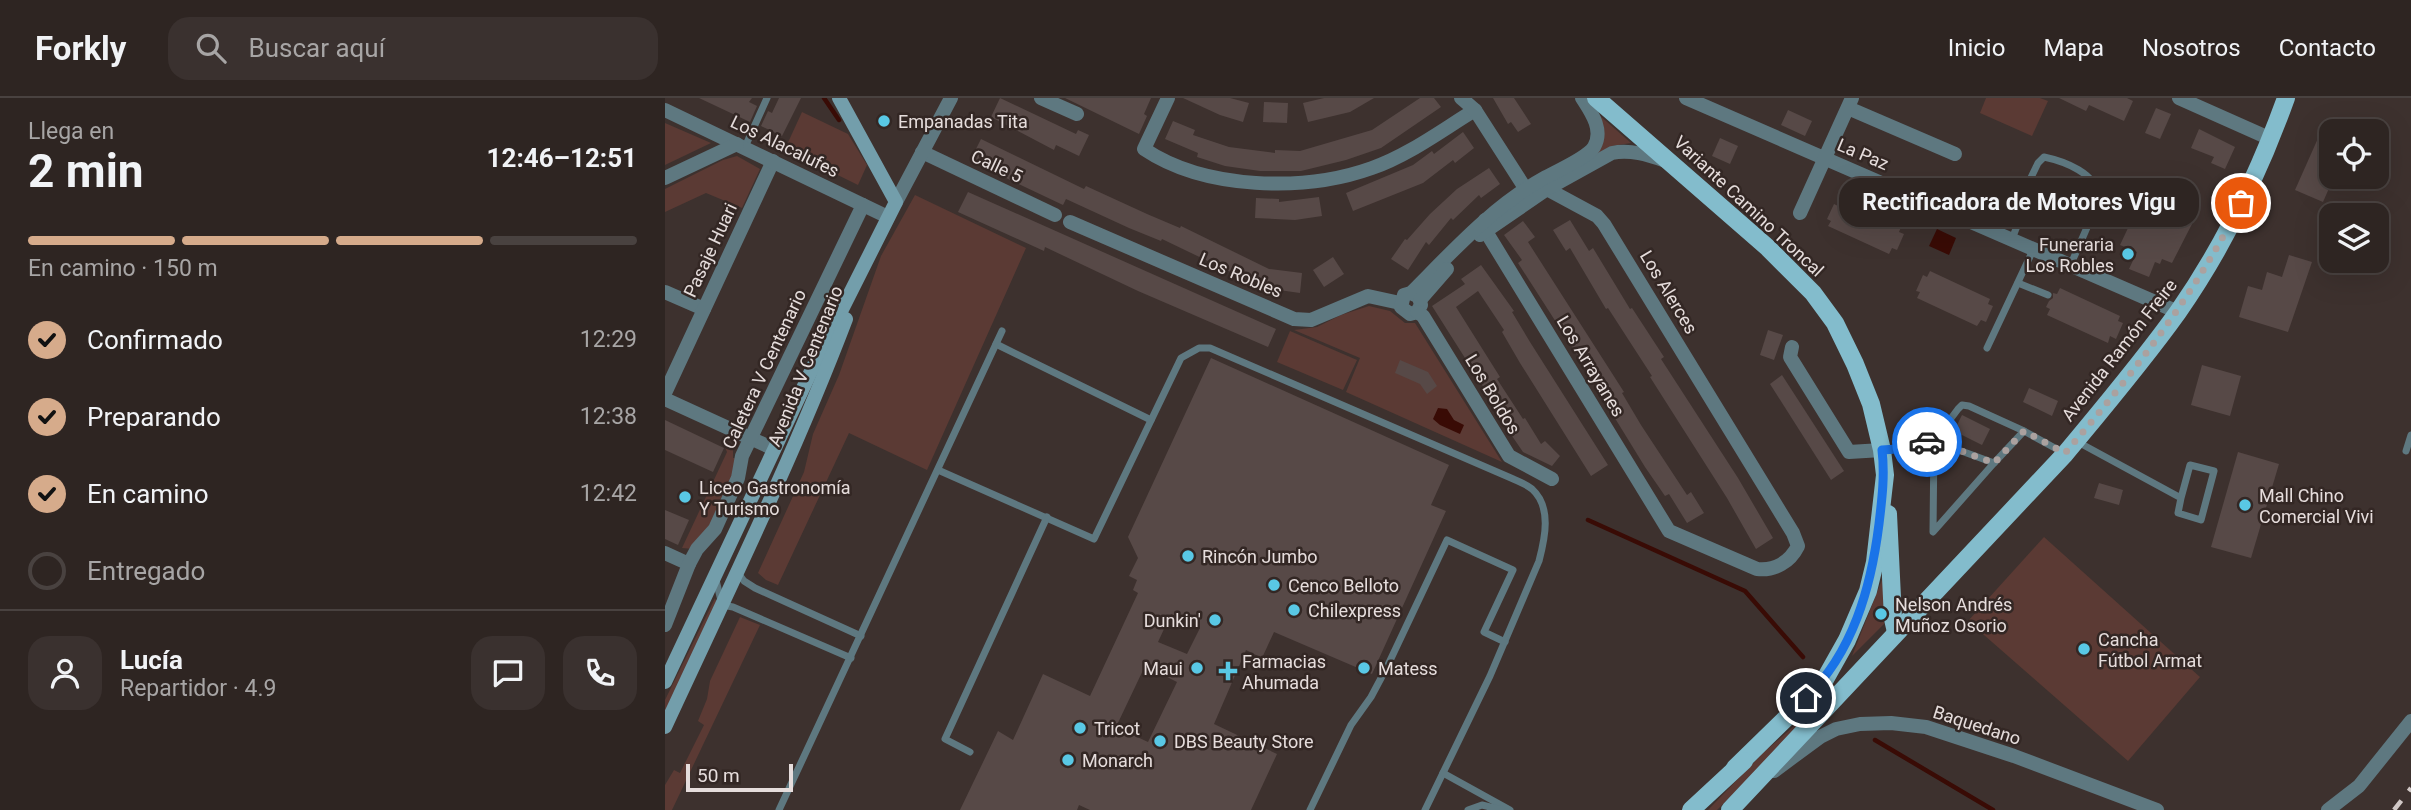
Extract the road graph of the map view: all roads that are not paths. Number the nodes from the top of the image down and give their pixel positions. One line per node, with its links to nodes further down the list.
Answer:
1 (768, 98): 17 (lane)
2 (839, 98): 27 (main road)
3 (951, 98): 18 (street, Avenida V Centenario)
4 (1041, 98): 15 (street)
5 (1168, 98): 14 (street)
6 (1461, 98): 14 (street)
7 (1582, 98): 20 (street)
8 (1596, 98): 23 (main road, Variante Camino Troncal)
9 (1686, 98): 21 (street, La Paz)
10 (2179, 98): 16 (street)
11 (2286, 98): 16 (main road, Avenida Ramón Freire)
12 (1850, 103): 19 (street); 21 (street)
13 (665, 110): 17 (street, Los Alacalufes)
14 (1475, 110): 25 (street)
15 (1077, 114)
16 (2271, 139): 43 (main road, Avenida Ramón Freire)
17 (741, 146): 22 (street, Los Alacalufes); 24 (street)
18 (922, 152): 27 (street, Avenida V Centenario); 30 (street, Calle 5)
19 (1955, 154)
20 (1591, 157): 23 (street, Los Robles); 25 (street, Los Robles); 26 (street, Los Robles)
21 (1825, 159): 29 (street); 34 (street, La Paz)
22 (773, 161): 28 (street, Los Alacalufes); 42 (street, Pasaje Huari)
23 (1675, 165): 57 (main road, Variante Camino Troncal)
24 (665, 178)
25 (1525, 188): 26 (street, Los Alerces); 33 (street, Los Robles)
26 (1547, 189): 33 (street, Los Robles); 65 (street, Los Alerces)
27 (896, 202): 31 (main road, Avenida V Centenario)
28 (863, 205): 31 (street, Los Alacalufes); 53 (street, Caletera V Centenario)
29 (1800, 213)
30 (1055, 215)
31 (888, 217): 35 (main road, Avenida V Centenario)
32 (1070, 222): 41 (street, Los Robles)
33 (1485, 225): 41 (street, Los Robles); 65 (street, Los Arrayanes)
34 (2012, 239): 36 (street, La Paz); 37 (lane)
35 (873, 248): 56 (main road, Avenida V Centenario); 68 (main road, Avenida V Centenario)
36 (2034, 248): 37 (street, La Paz); 38 (lane)
37 (2071, 264): 43 (street, La Paz)
38 (2018, 283): 40 (lane); 47 (lane)
39 (665, 292): 42 (street)
40 (2048, 295)
41 (1416, 302): 62 (street, Los Boldos)
42 (704, 309): 48 (street, Pasaje Huari)
43 (2178, 312): 55 (main road, Avenida Ramón Freire)
44 (1002, 331): 45 (lane)
45 (996, 344): 50 (lane); 60 (lane)
46 (1792, 347): 57 (street)
47 (1987, 348)
48 (665, 393)
49 (665, 399): 53 (street)
50 (1151, 420): 64 (lane); 74 (lane)
51 (2024, 431): 54 (lane); 55 (lane); 59 (lane)
52 (2411, 435): 58 (lane)
53 (751, 438): 56 (street); 67 (street, Caletera V Centenario)
54 (1934, 441): 57 (lane); 59 (lane); 59 (lane)
55 (2070, 447): 63 (lane); 72 (main road, Avenida Ramón Freire)
56 (774, 449): 69 (main road, Avenida V Centenario)
57 (1882, 450): 61 (main road, Variante Camino Troncal)
58 (2406, 451)
59 (1994, 463)
60 (939, 470): 64 (lane); 73 (lane)
61 (1885, 475): 72 (main road); 81 (main road, Variante Camino Troncal)
62 (1552, 479)
63 (2181, 498): 63 (lane)
64 (1047, 517): 80 (lane)
65 (1669, 531)
66 (665, 553): 67 (street)
67 (689, 564): 71 (street, Caletera V Centenario)
68 (737, 571): 70 (main road, Avenida V Centenario); 73 (lane)
69 (715, 576): 70 (lane); 77 (main road, Avenida V Centenario)
70 (722, 605): 76 (lane); 79 (main road, Avenida V Centenario)
71 (665, 625)
72 (1896, 632): 75 (main road, Avenida Ramón Freire)
73 (861, 636): 76 (lane)
74 (1506, 642): 82 (lane); 85 (lane)
75 (1876, 653): 81 (main road, Avenida Ramón Freire); 83 (main road, Avenida Ramón Freire)
76 (851, 658): 84 (lane)
77 (665, 682)
78 (2411, 721): 93 (street)
79 (665, 727)
80 (970, 752)
81 (1735, 768): 90 (main road, Avenida Ramón Freire)
82 (1443, 773): 86 (lane); 89 (lane)
83 (1753, 788): 91 (main road, Avenida Ramón Freire); 92 (street, Baquedano)
84 (779, 810)
85 (1310, 810)
86 (1425, 810)
87 (1468, 810): 88 (lane)
88 (1502, 810)
89 (1510, 810)
90 (1691, 810)
91 (1730, 810)
92 (2157, 810)
93 (2328, 810)

